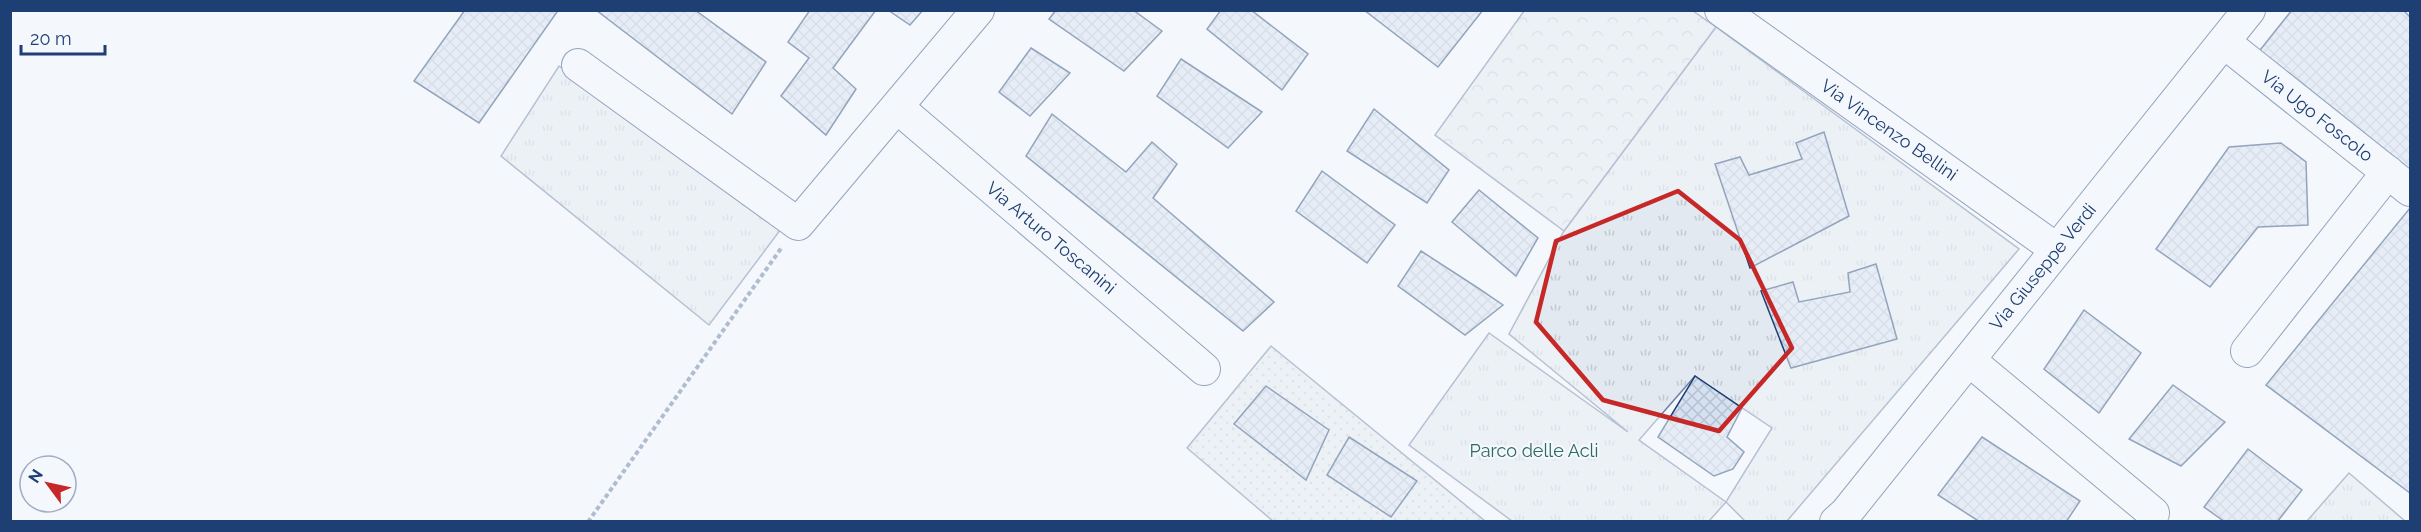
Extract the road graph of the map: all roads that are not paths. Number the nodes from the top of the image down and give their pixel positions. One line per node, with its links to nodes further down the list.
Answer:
1 (978, 10): 6 (street)
2 (1721, 10): 8 (street, Via Vincenzo Bellini)
3 (2249, 10): 4 (street, Via Giuseppe Verdi)
4 (2224, 42): 7 (street, Via Ugo Foscolo); 8 (street, Via Giuseppe Verdi)
5 (578, 65): 6 (street)
6 (897, 107): 11 (street, Via Arturo Toscanini)
7 (2399, 181): 9 (street)
8 (2056, 249): 10 (street, Via Giuseppe Verdi)
9 (2247, 351)
10 (1969, 360): 12 (street); 13 (street, Via Giuseppe Verdi)
11 (1204, 369)
12 (2153, 513)
13 (1846, 519)

